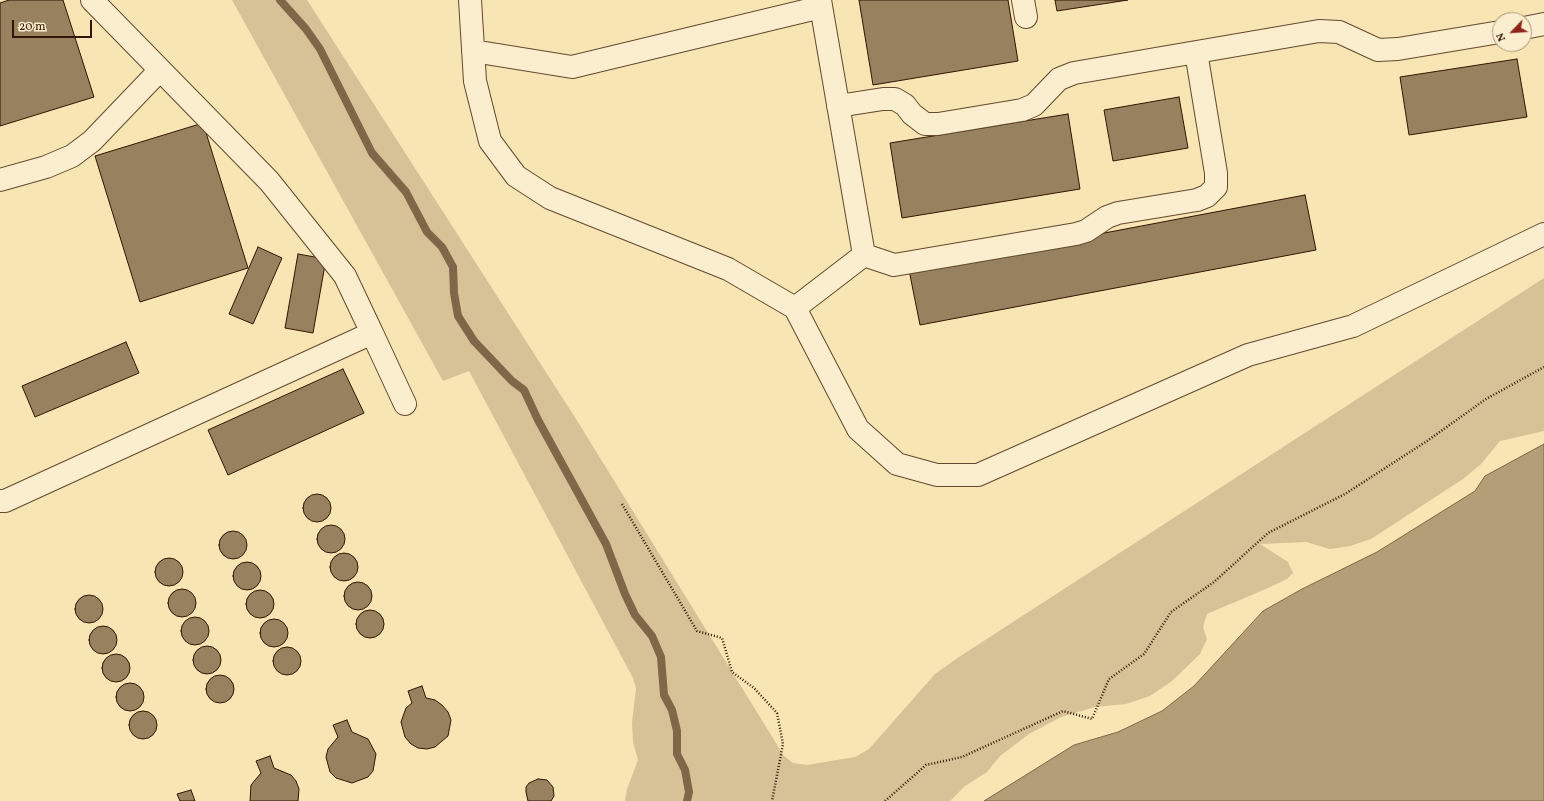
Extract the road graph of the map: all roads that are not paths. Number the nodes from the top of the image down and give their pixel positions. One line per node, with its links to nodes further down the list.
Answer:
1 (92, 0): 9 (lane)
2 (470, 0): 7 (lane)
3 (821, 4): 7 (lane); 10 (lane)
4 (1544, 24): 5 (lane)
5 (1532, 26)
6 (1492, 33): 8 (lane)
7 (473, 51): 14 (lane)
8 (1196, 52): 10 (lane); 13 (lane)
9 (160, 70): 11 (lane); 15 (lane)
10 (838, 106): 13 (lane)
11 (0, 180)
12 (1544, 234): 14 (lane)
13 (864, 255): 14 (lane)
14 (795, 308)
15 (372, 333): 16 (lane); 17 (lane)
16 (405, 404)
17 (0, 501)

